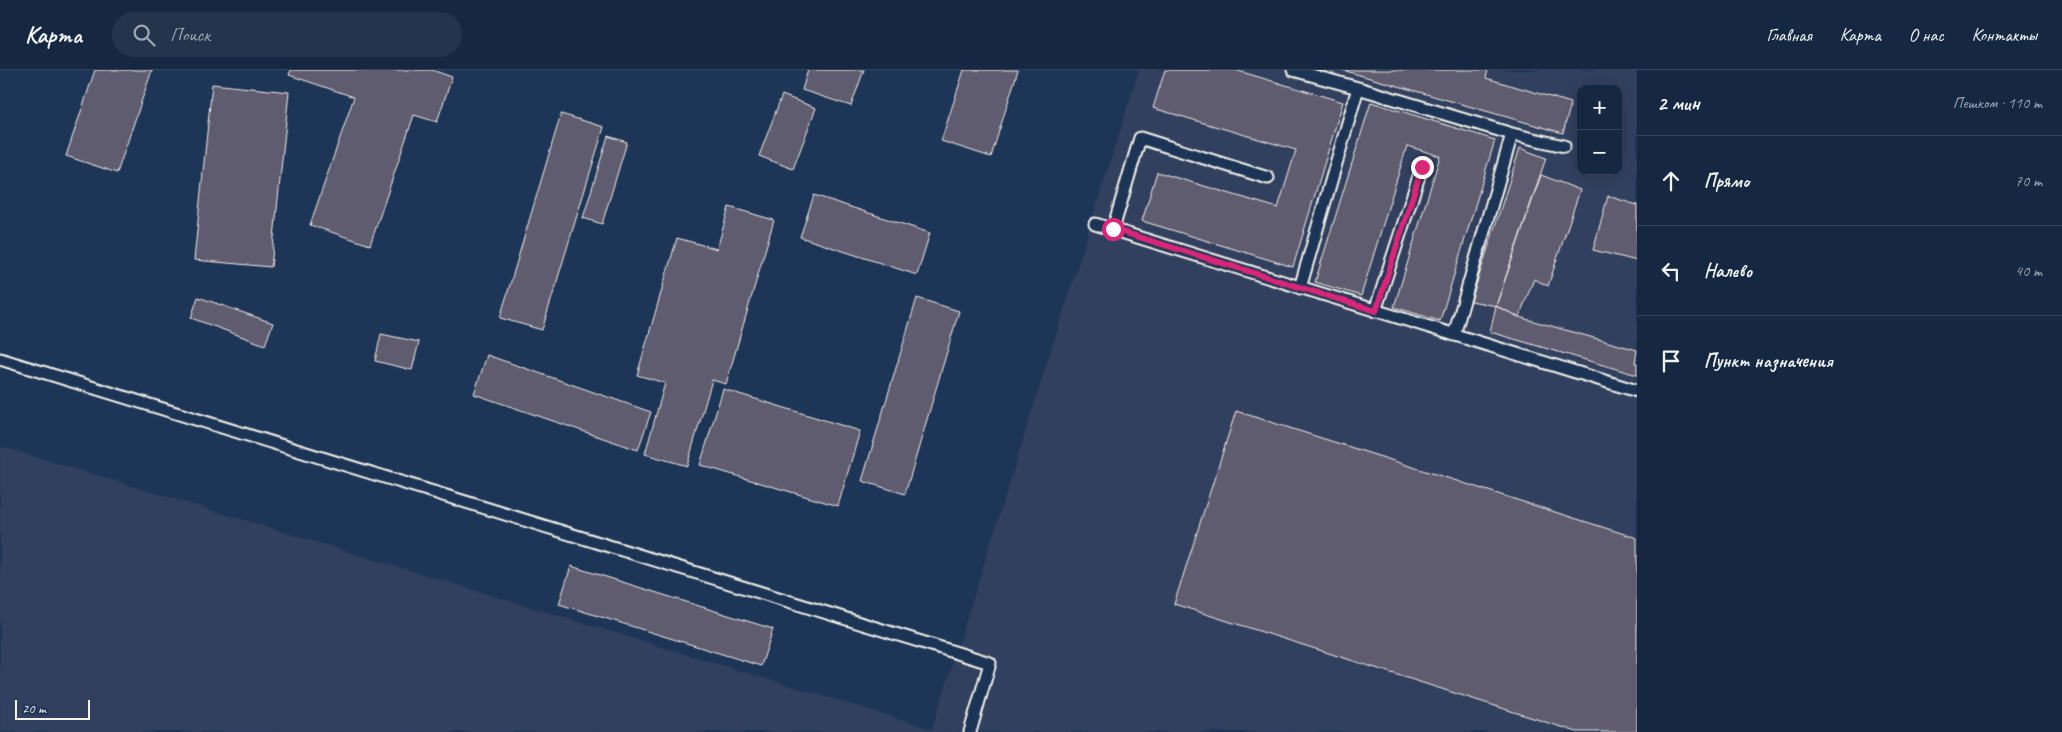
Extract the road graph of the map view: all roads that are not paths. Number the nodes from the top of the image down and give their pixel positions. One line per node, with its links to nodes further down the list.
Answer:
1 (1293, 70): 2 (lane)
2 (1358, 88): 3 (lane); 9 (lane)
3 (1512, 134): 4 (lane); 11 (lane)
4 (1564, 146)
5 (1422, 167): 10 (lane)
6 (1268, 178): 8 (lane)
7 (1095, 224): 8 (lane)
8 (1113, 229): 9 (lane)
9 (1300, 288): 10 (lane)
10 (1376, 311): 11 (lane)
11 (1454, 335): 13 (lane)
12 (0, 359): 14 (lane)
13 (1637, 391)
14 (970, 732)

